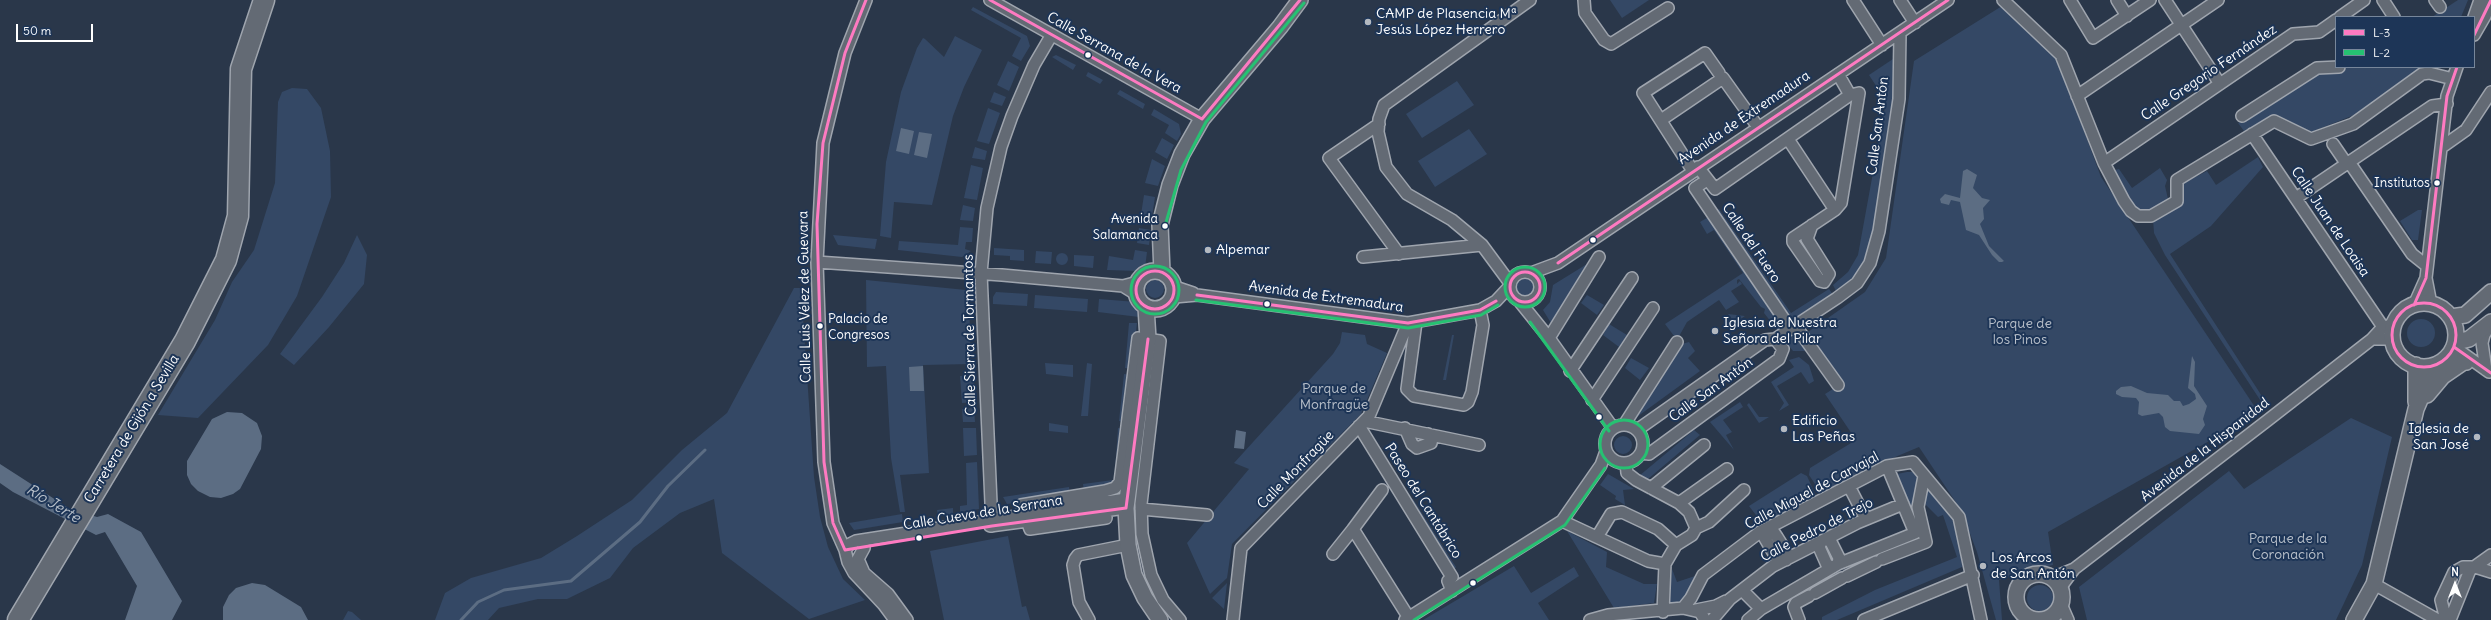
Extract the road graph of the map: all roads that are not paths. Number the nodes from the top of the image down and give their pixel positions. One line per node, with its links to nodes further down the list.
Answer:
1 (264, 0): 165 (highway, Carretera de Gijón a Sevilla)
2 (866, 0): 64 (street, Calle Luis Vélez de Guevara)
3 (990, 0): 32 (street, Calle Serrana de la Vera)
4 (1288, 0): 29 (main road)
5 (1300, 0): 29 (main road)
6 (1530, 0): 47 (street)
7 (1584, 0): 21 (street)
8 (1853, 0): 33 (street)
9 (1900, 0): 27 (street)
10 (1948, 0): 27 (street, Avenida de Extremadura)
11 (2004, 0): 42 (street)
12 (2070, 0): 22 (street)
13 (2117, 0): 22 (street)
14 (2150, 0): 22 (street)
15 (2165, 0): 28 (street)
16 (2218, 0): 28 (street)
17 (2364, 0): 23 (street)
18 (2383, 0): 24 (street)
19 (2480, 0): 25 (street)
20 (2490, 0): 31 (street)
21 (1668, 8)
22 (2127, 16)
23 (2341, 16)
24 (2393, 16)
25 (2474, 16)
26 (2335, 21): 39 (street, Calle Gregorio Fernández)
27 (1915, 22): 30 (street, Avenida de Extremadura)
28 (2182, 25): 39 (street); 42 (street)
29 (1280, 27): 45 (main road)
30 (1900, 33): 33 (street, Avenida de Extremadura); 89 (street, Calle San Antón)
31 (2475, 33)
32 (1051, 36): 45 (street, Calle Serrana de la Vera); 68 (street, Calle Sierra de Tormantos)
33 (1882, 45): 37 (street, Avenida de Extremadura)
34 (2335, 67): 44 (street)
35 (2457, 68): 38 (street)
36 (1719, 73): 46 (street)
37 (1838, 74): 41 (street); 48 (street, Avenida de Extremadura)
38 (2453, 79): 43 (street); 49 (street)
39 (2220, 84): 54 (street, Calle Gregorio Fernández)
40 (2491, 92): 52 (street)
41 (1850, 95): 50 (street); 58 (street)
42 (2077, 96): 54 (street)
43 (2446, 104): 52 (street); 53 (street)
44 (2242, 116)
45 (1202, 120): 67 (main road)
46 (1661, 120): 48 (street); 55 (street)
47 (1379, 124): 60 (street); 61 (street)
48 (1758, 127): 55 (street, Avenida de Extremadura)
49 (2252, 134): 54 (street); 57 (street, Calle Juan de Loaisa)
50 (1788, 139): 56 (street); 58 (street)
51 (2333, 144): 53 (street)
52 (2442, 147): 66 (street)
53 (2347, 163): 57 (street); 66 (street)
54 (2104, 164)
55 (1696, 169): 56 (street); 65 (street, Avenida de Extremadura)
56 (1707, 180): 89 (street, Calle del Fuero)
57 (2296, 198): 90 (street, Calle Juan de Loaisa)
58 (1835, 210): 59 (street)
59 (1812, 225): 59 (street)
60 (1482, 245): 61 (street); 72 (street)
61 (1399, 254): 62 (street)
62 (1363, 257)
63 (1599, 257): 91 (street)
64 (817, 262): 68 (street); 136 (street, Calle Luis Vélez de Guevara)
65 (1558, 263): 69 (street, Avenida de Extremadura); 73 (street, Avenida de Extremadura)
66 (2427, 266): 71 (street)
67 (1156, 271): 74 (main road); 75 (main road)
68 (981, 273): 74 (street); 132 (street, Calle Sierra de Tormantos)
69 (1531, 273): 72 (street); 73 (street)
70 (1632, 278): 98 (street)
71 (2426, 278): 80 (street); 81 (street)
72 (1512, 281): 78 (street, Avenida de Extremadura); 79 (street)
73 (1540, 285): 77 (street)
74 (1137, 288): 83 (main road)
75 (1174, 292): 83 (main road); 87 (street, Avenida de Extremadura)
76 (2491, 292): 85 (main road)
77 (1535, 300): 79 (street); 86 (street)
78 (1496, 301): 79 (street, Avenida de Extremadura); 84 (street, Avenida de Extremadura)
79 (1518, 301): 86 (street)
80 (2431, 304): 81 (main road); 85 (main road)
81 (2414, 305): 90 (main road)
82 (1653, 308): 101 (street)
83 (1152, 309): 92 (main road)
84 (1480, 310): 87 (street, Avenida de Extremadura); 87 (street)
85 (2451, 316): 95 (main road)
86 (1534, 319): 91 (street)
87 (1412, 323): 103 (street, Calle Monfragüe)
88 (2491, 323): 95 (main road); 99 (street)
89 (1793, 326): 93 (street, Calle San Antón); 100 (street)
90 (2390, 330): 97 (main road); 152 (street, Avenida de la Hispanidad)
91 (1549, 338): 98 (street)
92 (1148, 339): 123 (street); 125 (main road); 127 (street)
93 (1775, 339): 107 (street, Calle San Antón); 112 (street, Calle San Antón)
94 (1677, 342): 104 (street)
95 (2450, 350): 96 (street); 97 (main road); 99 (street); 102 (main road)
96 (2462, 363): 99 (street); 102 (main road)
97 (2416, 365): 102 (main road)
98 (1570, 371): 101 (street)
99 (2489, 371)
100 (1838, 385)
101 (1592, 400): 106 (street)
102 (2416, 409): 153 (main road)
103 (1361, 424): 105 (street); 155 (street, Paseo del Cantábrico); 171 (street, Calle Monfragüe)
104 (1624, 425): 106 (street); 107 (street)
105 (1405, 428): 108 (street); 108 (street)
106 (1613, 428): 111 (street)
107 (1637, 430): 112 (street)
108 (1428, 434): 109 (street)
109 (1479, 445)
110 (1704, 445): 120 (street)
111 (1606, 451): 113 (street); 115 (street)
112 (1641, 453): 114 (street)
113 (1614, 461): 114 (street); 115 (street)
114 (1626, 463): 120 (street)
115 (1601, 465): 131 (street)
116 (1887, 466): 118 (street, Calle Miguel de Carvajal); 119 (street, Calle Miguel de Carvajal); 126 (street)
117 (1727, 469): 124 (street)
118 (1924, 476): 151 (street); 176 (street)
119 (1846, 487): 130 (street); 135 (street, Calle Miguel de Carvajal)
120 (1651, 488): 124 (street)
121 (1382, 490): 134 (street)
122 (1744, 490): 133 (street)
123 (1106, 501): 125 (street); 129 (street); 129 (street)
124 (1679, 503): 133 (street)
125 (1126, 504): 140 (main road)
126 (1903, 504): 130 (street, Calle Pedro de Trejo); 147 (street)
127 (1141, 510): 128 (street); 170 (street)
128 (1207, 515)
129 (1026, 518): 132 (street, Calle Cueva de la Serrana)
130 (1866, 519): 138 (street, Calle Pedro de Trejo)
131 (1562, 521): 137 (street); 155 (street)
132 (991, 522): 139 (street, Calle Cueva de la Serrana)
133 (1696, 528): 141 (street)
134 (1353, 529): 143 (street); 163 (street)
135 (1765, 529): 145 (street); 158 (street, Calle Miguel de Carvajal)
136 (838, 533): 139 (street); 142 (street, Calle Luis Vélez de Guevara)
137 (1597, 537): 141 (street); 146 (street)
138 (1824, 540): 145 (street, Calle Pedro de Trejo); 147 (street)
139 (860, 544): 142 (street, Calle Cueva de la Serrana); 150 (street)
140 (1128, 545): 168 (street); 169 (main road)
141 (1676, 546): 146 (street)
142 (845, 550): 150 (street); 166 (street, Calle Luis Vélez de Guevara)
143 (1333, 554)
144 (2491, 554): 148 (street)
145 (1784, 561): 154 (street, Calle Pedro de Trejo)
146 (1665, 564): 161 (street)
147 (1835, 566): 159 (street)
148 (2475, 567): 149 (street); 182 (street); 183 (street)
149 (2491, 572)
150 (864, 573): 167 (street)
151 (1973, 575): 177 (street); 178 (street)
152 (2056, 583): 157 (main road); 162 (main road)
153 (2374, 584): 180 (main road); 181 (street)
154 (1742, 590): 156 (street, Calle Pedro de Trejo); 159 (street)
155 (1452, 591): 163 (street)
156 (1730, 599): 160 (street); 174 (street, Calle Pedro de Trejo)
157 (2061, 604): 164 (main road); 179 (street)
158 (1683, 608): 160 (street); 161 (street)
159 (1760, 609): 175 (street)
160 (1696, 610): 173 (street)
161 (1664, 612): 172 (street)
162 (2017, 614): 164 (main road)
163 (1407, 619)
164 (2042, 619)
165 (18, 620)
166 (895, 620)
167 (907, 620)
168 (1089, 620)
169 (1160, 620)
170 (1180, 620)
171 (1233, 620)
172 (1590, 620)
173 (1705, 620)
174 (1712, 620)
175 (1748, 620)
176 (1799, 620)
177 (1864, 620)
178 (1981, 620)
179 (2068, 620)
180 (2354, 620)
181 (2438, 620)
182 (2446, 620)
183 (2450, 620)

